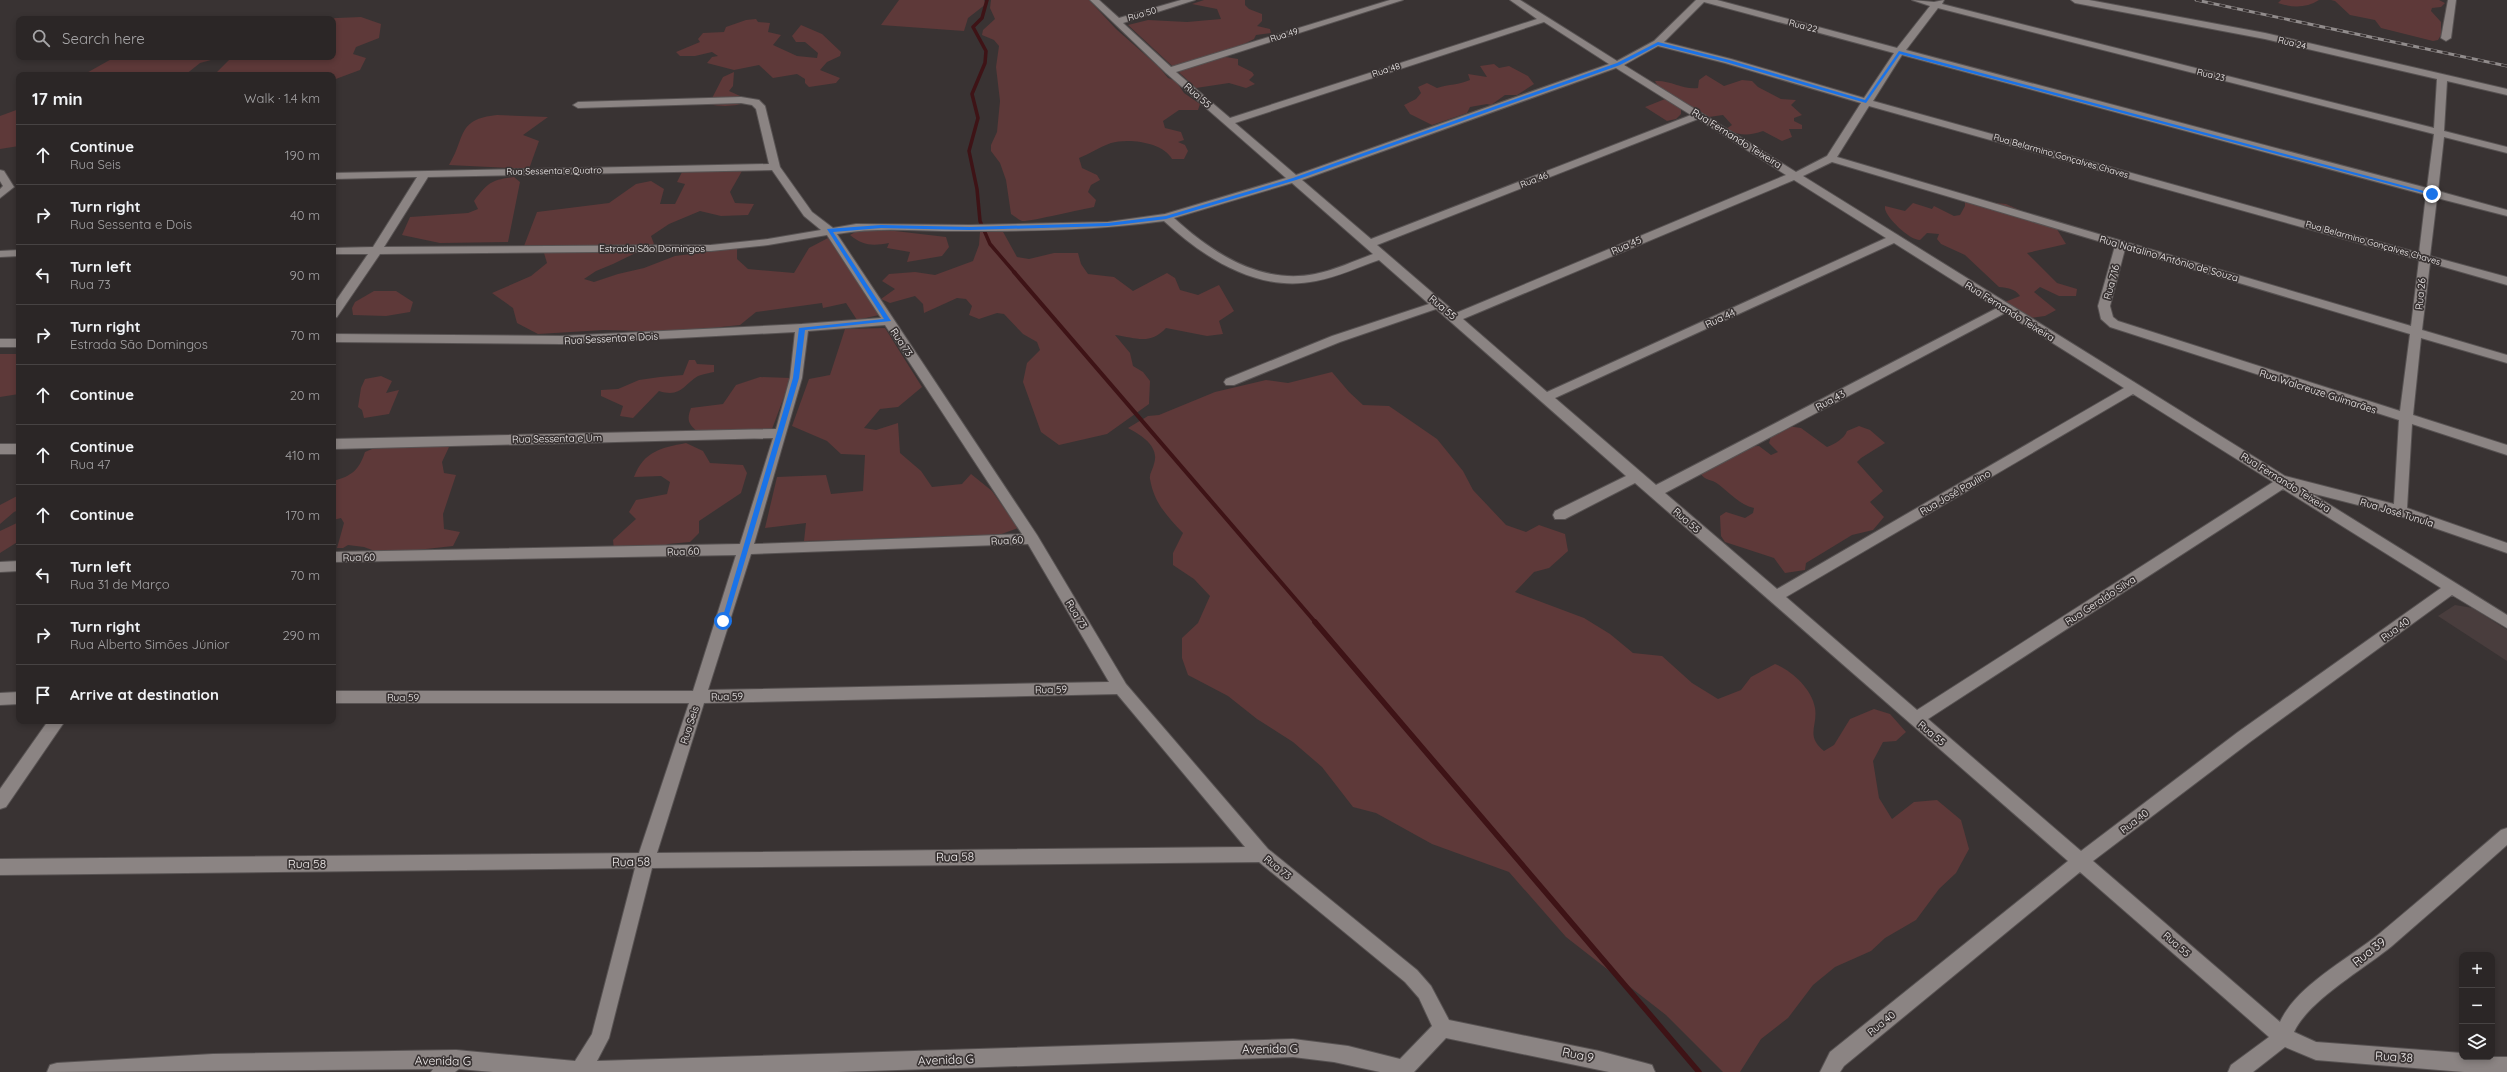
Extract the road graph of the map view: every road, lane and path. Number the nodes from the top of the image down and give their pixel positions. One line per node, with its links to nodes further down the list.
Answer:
1 (1094, 0): 12 (street, Rua 55)
2 (1191, 0): 12 (street, Rua 50)
3 (1399, 0): 17 (street, Rua 49)
4 (1514, 0): 11 (street, Rua Fernando Teixeira)
5 (1700, 0): 14 (street)
6 (1707, 0): 15 (street, Rua 22)
7 (1916, 0): 10 (street, Rua 23)
8 (2075, 0): 18 (street, Rua 24)
9 (2452, 0): 13 (street)
10 (1939, 2): 15 (street); 24 (street, Rua 23)
11 (1544, 19): 16 (street, Rua Fernando Teixeira); 23 (street, Rua 48)
12 (1116, 22): 17 (street, Rua 55)
13 (2446, 38)
14 (1658, 43): 16 (street); 20 (street, Rua Belarmino Gonçalves Chaves)
15 (1899, 52): 20 (street); 34 (street, Rua 22)
16 (1618, 64): 22 (street, Rua Fernando Teixeira); 32 (street, Estrada São Domingos)
17 (1169, 71): 23 (street, Rua 55)
18 (2442, 77): 19 (street, Rua 24); 24 (street, Rua 26)
19 (2507, 92)
20 (1866, 102): 26 (street); 47 (street, Rua Belarmino Gonçalves Chaves)
21 (578, 105): 27 (street, Rua 73)
22 (1700, 116): 30 (street, Rua Fernando Teixeira); 40 (street, Rua 46)
23 (1228, 122): 32 (street, Rua 55)
24 (2439, 133): 25 (street, Rua 23); 34 (street, Rua 26)
25 (2507, 150)
26 (1831, 158): 30 (street, Rua 45); 41 (street, Rua Natalino Antônio de Souza)
27 (775, 167): 29 (street, Rua Sessenta e Quatro); 38 (street, Rua 73)
28 (0, 173): 33 (street)
29 (425, 174): 31 (street, Rua Sessenta e Quatro); 43 (street)
30 (1796, 175): 39 (street, Rua Fernando Teixeira); 52 (street, Rua 45)
31 (336, 176)
32 (1295, 179): 37 (street, Estrada São Domingos); 40 (street, Rua 55)
33 (14, 186): 35 (street)
34 (2432, 194): 36 (street, Rua 22); 47 (street, Rua 26)
35 (0, 195)
36 (2507, 213)
37 (1166, 217): 38 (street, Estrada São Domingos); 46 (street)
38 (829, 230): 43 (street, Estrada São Domingos); 53 (street, Rua 73)
39 (1893, 239): 50 (street, Rua Fernando Teixeira); 63 (street, Rua 44)
40 (1369, 244): 46 (street, Rua 55)
41 (2121, 244): 55 (street, Rua 716); 56 (street, Rua Natalino Antônio de Souza)
42 (336, 250): 43 (street, Estrada São Domingos)
43 (377, 250): 51 (street)
44 (16, 253): 45 (street)
45 (0, 254)
46 (1381, 255): 49 (street, Rua 55)
47 (2424, 257): 48 (street, Rua Belarmino Gonçalves Chaves); 56 (street, Rua 26)
48 (2507, 281)
49 (1440, 304): 52 (street, Rua 55); 61 (street)
50 (2006, 308): 62 (street, Rua Fernando Teixeira); 72 (street, Rua 43)
51 (336, 310)
52 (1456, 318): 63 (street, Rua 55)
53 (888, 321): 54 (street, Rua Sessenta e Dois); 75 (street, Rua 73)
54 (802, 328): 57 (street, Rua Sessenta e Dois); 65 (street, Rua Seis)
55 (2129, 330): 64 (street, Rua Walcreuze Guimarães)
56 (2416, 333): 60 (street, Rua Natalino Antônio de Souza); 64 (street, Rua 26)
57 (336, 338)
58 (0, 343): 59 (street)
59 (16, 343)
60 (2507, 359)
61 (1230, 382)
62 (2134, 388): 71 (street, Rua Fernando Teixeira); 82 (street, Rua José Paulino)
63 (1547, 398): 70 (street, Rua 55)
64 (2406, 419): 69 (street, Rua Walcreuze Guimarães); 73 (street, Rua 26)
65 (781, 433): 66 (street, Rua Sessenta e Um); 77 (street, Rua Seis)
66 (336, 444)
67 (0, 449): 68 (street)
68 (16, 449)
69 (2507, 450)
70 (1637, 476): 72 (street, Rua 55); 74 (street)
71 (2285, 481): 73 (street, Rua José Tunula); 81 (street, Rua Fernando Teixeira); 89 (street, Rua Geraldo Silva)
72 (1655, 492): 82 (street, Rua 55)
73 (2400, 511): 76 (street, Rua José Tunula)
74 (1560, 515)
75 (1032, 539): 77 (street, Rua 60); 84 (street, Rua 73)
76 (2507, 548)
77 (745, 549): 78 (street, Rua 60); 86 (street, Rua Seis)
78 (336, 557)
79 (16, 566): 80 (street)
80 (0, 567)
81 (2453, 588): 83 (street, Rua Fernando Teixeira); 94 (street, Rua 40)
82 (1775, 597): 89 (street, Rua 55)
83 (2507, 622)
84 (1121, 688): 86 (street, Rua 59); 93 (street, Rua 73)
85 (336, 697): 86 (street, Rua 59)
86 (698, 697): 95 (street, Rua Seis)
87 (16, 698): 88 (street)
88 (0, 699)
89 (1916, 719): 94 (street, Rua 55)
90 (55, 724): 91 (street)
91 (0, 802)
92 (2507, 835): 98 (street, Rua 39)
93 (1262, 854): 95 (street, Rua 58); 97 (street, Rua 73)
94 (2082, 860): 98 (street, Rua 55); 107 (street, Rua 40)
95 (645, 862): 96 (street, Rua 58); 102 (street, Rua Seis)
96 (0, 867)
97 (1442, 1028): 103 (street); 106 (street, Rua 9)
98 (2283, 1037): 100 (street, Rua 38); 108 (street, Rua 39)
99 (456, 1059): 102 (street, Avenida G); 104 (street, Avenida G); 105 (street)
100 (2507, 1066)
101 (924, 1067): 102 (street, Avenida G); 103 (street, Avenida G)
102 (578, 1071)
103 (1401, 1071)
104 (57, 1072)
105 (441, 1072)
106 (1645, 1072)
107 (1830, 1072)
108 (2238, 1072)

